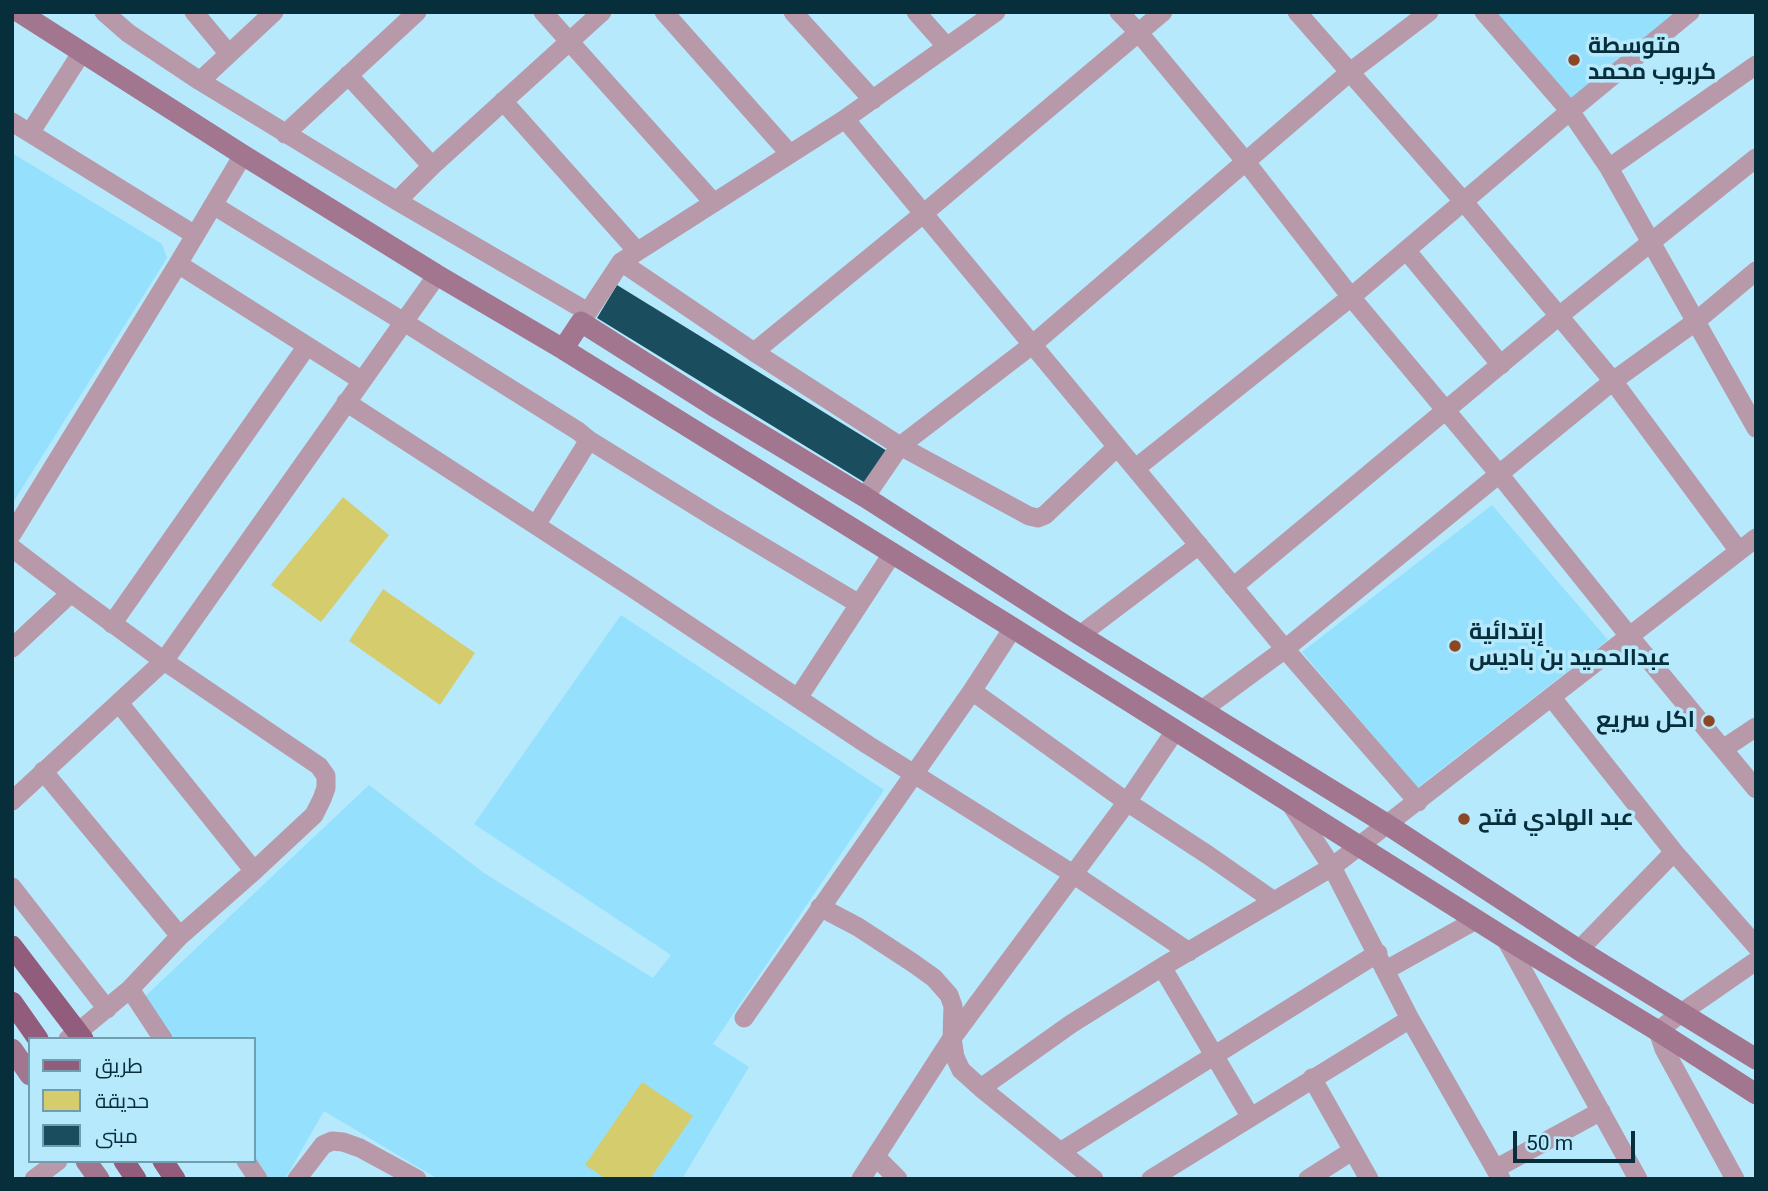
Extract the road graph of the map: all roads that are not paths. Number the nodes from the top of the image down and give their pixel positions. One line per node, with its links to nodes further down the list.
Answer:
1 (19, 12): 21 (main road)
2 (104, 12): 26 (street)
3 (194, 12): 22 (street)
4 (274, 12): 22 (street)
5 (417, 12): 25 (street)
6 (543, 12): 19 (street)
7 (602, 12): 19 (street)
8 (793, 12): 27 (street)
9 (916, 12): 20 (street)
10 (996, 12): 20 (street)
11 (1119, 12): 18 (street)
12 (1163, 12): 18 (street)
13 (1297, 12): 24 (street)
14 (1429, 12): 24 (street)
15 (1484, 12): 29 (street)
16 (1690, 12): 29 (street)
17 (675, 16): 34 (street)
18 (1139, 33): 37 (street); 44 (street)
19 (570, 43): 28 (street); 42 (street)
20 (947, 47): 27 (street)
21 (82, 52): 32 (street); 35 (main road)
22 (229, 54): 26 (street)
23 (1756, 65): 39 (street)
24 (1350, 72): 37 (street); 41 (street)
25 (348, 75): 33 (street); 38 (street)
26 (200, 81): 33 (street)
27 (873, 100): 30 (street)
28 (503, 101): 38 (street); 48 (street)
29 (1570, 111): 39 (street); 41 (street)
30 (845, 119): 34 (street); 44 (street)
31 (12, 122): 32 (street)
32 (30, 133): 45 (street)
33 (285, 134): 40 (street)
34 (790, 154): 42 (street)
35 (243, 155): 43 (street); 51 (main road)
36 (1756, 158): 46 (street)
37 (1247, 162): 52 (street); 57 (street)
38 (432, 166): 40 (street)
39 (1609, 167): 46 (street)
40 (397, 201): 54 (street)
41 (1464, 202): 47 (street); 53 (street)
42 (714, 203): 48 (street)
43 (213, 205): 45 (street); 56 (street)
44 (923, 214): 57 (street); 60 (street)
45 (195, 235): 49 (street)
46 (1651, 243): 53 (street); 55 (street)
47 (1406, 250): 52 (street); 61 (street)
48 (629, 256): 54 (street); 60 (street)
49 (178, 264): 58 (street); 74 (street)
50 (1756, 271): 55 (street)
51 (437, 275): 56 (street); 59 (main road)
52 (1351, 297): 65 (street); 70 (street)
53 (1559, 316): 61 (street); 63 (street)
54 (584, 317): 59 (main road); 72 (main road)
55 (1695, 321): 63 (street); 66 (street)
56 (404, 322): 62 (street); 67 (street)
57 (1032, 345): 68 (street); 69 (street)
58 (307, 346): 62 (street); 83 (street)
59 (562, 349): 79 (main road)
60 (754, 352): 68 (street)
61 (1501, 365): 65 (street)
62 (362, 380): 64 (street)
63 (1613, 381): 71 (street); 78 (street)
64 (346, 402): 73 (street); 89 (street)
65 (1445, 411): 71 (street); 80 (street)
66 (1756, 428)
67 (589, 440): 73 (street); 82 (street)
68 (900, 446): 69 (street); 72 (street)
69 (1116, 447): 70 (street)
70 (1136, 468): 76 (street)
71 (1499, 474): 86 (street); 88 (street)
72 (865, 497): 85 (main road)
73 (536, 525): 91 (street)
74 (12, 534)
75 (1756, 538): 78 (street)
76 (1199, 545): 80 (street); 85 (street)
77 (12, 548): 81 (street)
78 (1739, 551): 86 (street)
79 (892, 554): 82 (street); 84 (main road)
80 (1233, 587): 88 (street)
81 (71, 593): 83 (street); 87 (street)
82 (859, 604): 91 (street)
83 (112, 624): 89 (street)
84 (1013, 628): 90 (street); 96 (main road)
85 (1080, 635): 94 (main road)
86 (1630, 637): 92 (street); 97 (street)
87 (12, 648)
88 (1285, 649): 94 (street); 103 (street)
89 (164, 661): 93 (street); 109 (street)
90 (972, 691): 99 (street); 102 (street)
91 (798, 698): 99 (street)
92 (1552, 698): 103 (street); 107 (street)
93 (120, 703): 98 (street); 109 (street)
94 (1202, 710): 105 (main road)
95 (1756, 727): 97 (street)
96 (1175, 731): 102 (street); 104 (main road)
97 (1723, 749): 100 (street)
98 (43, 771): 101 (street); 115 (street)
99 (913, 774): 110 (street); 113 (street)
100 (1756, 789)
101 (12, 801)
102 (1127, 802): 110 (street); 112 (street)
103 (1418, 802): 105 (street)
104 (1290, 803): 106 (main road); 108 (street)
105 (1388, 825): 106 (street); 119 (main road)
106 (1360, 846): 108 (street); 114 (main road)
107 (1674, 852): 118 (street); 119 (street)
108 (1332, 867): 112 (street); 122 (street)
109 (254, 871): 115 (street)
110 (1073, 874): 120 (street); 134 (street)
111 (12, 887): 126 (street)
112 (1274, 901): 120 (street)
113 (820, 907): 128 (street); 134 (street)
114 (1476, 920): 116 (main road); 122 (street)
115 (180, 936): 124 (street)
116 (1505, 938): 130 (main road); 142 (street)
117 (12, 946): 132 (main road)
118 (1756, 946)
119 (1579, 950): 127 (main road)
120 (1189, 952): 123 (street)
121 (1756, 961): 127 (street)
122 (1382, 962): 129 (street); 136 (street)
123 (1162, 967): 136 (street); 140 (street)
124 (130, 989): 126 (street); 133 (street)
125 (12, 1002): 131 (main road)
126 (107, 1009): 132 (street)
127 (1681, 1013): 130 (street); 137 (main road)
128 (744, 1018)
129 (1410, 1018): 139 (street); 152 (street)
130 (1658, 1031): 141 (main road); 167 (street)
131 (37, 1037)
132 (76, 1037)
133 (162, 1037)
134 (952, 1038): 140 (street); 146 (street)
135 (18, 1053): 138 (main road)
136 (1214, 1055): 143 (street); 145 (street)
137 (1756, 1059)
138 (28, 1071)
139 (1312, 1078): 143 (street); 144 (street)
140 (981, 1088): 145 (street)
141 (1756, 1094)
142 (1601, 1111): 152 (street); 166 (street)
143 (1250, 1116): 163 (street)
144 (1352, 1151): 164 (street); 165 (street)
145 (1060, 1152): 162 (street)
146 (876, 1157): 160 (street); 161 (street)
147 (55, 1163): 153 (street)
148 (87, 1163): 154 (main road)
149 (125, 1163): 155 (main road)
150 (164, 1163): 156 (main road)
151 (247, 1163): 157 (street)
152 (1498, 1174)
153 (34, 1179)
154 (99, 1179)
155 (136, 1179)
156 (175, 1179)
157 (258, 1179)
158 (297, 1179): 159 (street)
159 (416, 1179)
160 (861, 1179)
161 (898, 1179)
162 (1094, 1179)
163 (1151, 1179)
164 (1308, 1179)
165 (1369, 1179)
166 (1639, 1179)
167 (1735, 1179)

